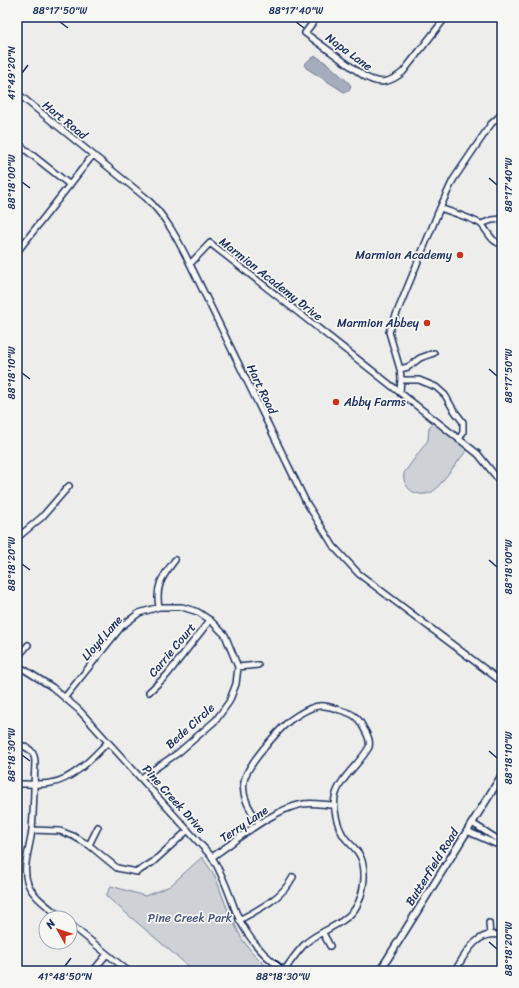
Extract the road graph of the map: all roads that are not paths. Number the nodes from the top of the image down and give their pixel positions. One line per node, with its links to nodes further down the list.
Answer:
1 (317, 17): 2 (street, Napa Lane)
2 (446, 17)
3 (17, 93): 6 (street, Hart Road)
4 (502, 114): 8 (street)
5 (17, 142): 7 (street)
6 (93, 155): 7 (street); 13 (street, Hart Road)
7 (70, 185): 12 (street)
8 (440, 208): 10 (street); 15 (street)
9 (502, 219): 10 (street)
10 (481, 224): 11 (street)
11 (502, 244)
12 (17, 252)
13 (190, 264): 17 (street, Marmion Academy Drive); 30 (street, Hart Road)
14 (434, 353): 15 (street)
15 (400, 369): 16 (street)
16 (401, 380): 17 (street); 18 (street)
17 (400, 392): 18 (street, Marmion Academy Drive)
18 (459, 440): 19 (street, Marmion Academy Drive)
19 (502, 484)
20 (69, 486): 21 (street)
21 (17, 538)
22 (175, 560): 23 (street)
23 (159, 607): 24 (street); 32 (street, Lloyd Lane)
24 (210, 620): 29 (street); 31 (street, Carrie Court)
25 (28, 645): 26 (street)
26 (17, 658)
27 (17, 665): 32 (street, Pine Creek Drive)
28 (258, 665): 29 (street)
29 (238, 667): 36 (street, Bede Circle)
30 (502, 682)
31 (149, 692)
32 (65, 697): 33 (street, Pine Creek Drive)
33 (108, 742): 36 (street, Pine Creek Drive); 38 (street)
34 (21, 745): 38 (street)
35 (502, 775): 40 (main road, Butterfield Road)
36 (141, 778): 44 (street, Pine Creek Drive)
37 (17, 784): 38 (street)
38 (34, 785): 43 (street)
39 (334, 805): 41 (street, Terry Lane); 41 (street); 54 (street)
40 (472, 822): 45 (main road, Butterfield Road); 46 (street)
41 (259, 823): 48 (street, Terry Lane)
42 (98, 827): 47 (street)
43 (32, 830): 47 (street); 50 (street)
44 (188, 830): 47 (street); 48 (street, Pine Creek Drive)
45 (467, 831): 46 (street); 62 (main road, Butterfield Road)
46 (502, 843)
47 (89, 845)
48 (212, 857): 51 (street, Pine Creek Drive)
49 (293, 877): 51 (street)
50 (52, 910)
51 (240, 920): 61 (street, Pine Creek Drive)
52 (489, 923): 55 (street)
53 (78, 930): 58 (street)
54 (323, 933): 57 (street); 61 (street)
55 (490, 935): 56 (street); 63 (street)
56 (502, 936)
57 (330, 946)
58 (107, 954): 59 (street); 60 (street)
59 (94, 971)
60 (128, 971)
61 (284, 971)
62 (380, 971)
63 (455, 971)

